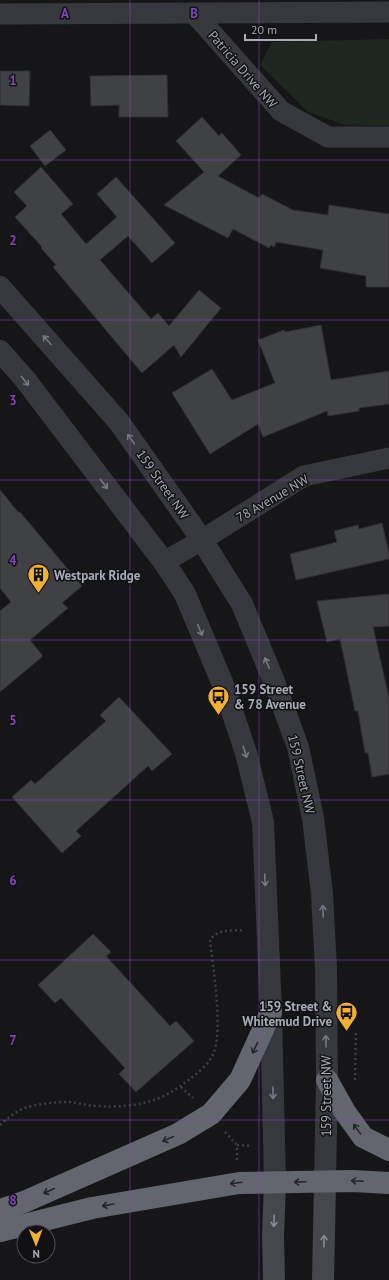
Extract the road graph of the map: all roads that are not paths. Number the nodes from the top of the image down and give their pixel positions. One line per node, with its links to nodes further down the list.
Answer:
1 (389, 12): 2 (street, Patricia Drive NW)
2 (194, 13): 3 (street, Patricia Drive NW); 4 (street, Patricia Drive NW)
3 (0, 14)
4 (389, 137)
5 (0, 287): 8 (street, 159 Street NW, one-way to 5)
6 (0, 351): 9 (street, one-way to 9)
7 (389, 458): 8 (street, 78 Avenue NW)
8 (202, 540): 9 (street, 78 Avenue NW); 11 (street, 159 Street NW, one-way to 8)
9 (164, 562): 10 (street, one-way to 10)
10 (271, 1012): 14 (street, one-way to 14); 16 (highway, one-way to 16)
11 (326, 1080): 12 (highway, one-way to 11); 13 (street, 159 Street NW)
12 (389, 1150)
13 (325, 1181): 14 (highway, one-way to 14); 15 (highway, one-way to 13); 19 (main road, 159 Street NW, one-way to 13)
14 (275, 1182): 17 (highway, one-way to 17); 18 (main road, one-way to 18)
15 (389, 1183)
16 (0, 1210)
17 (0, 1231)
18 (274, 1280)
19 (323, 1280)

